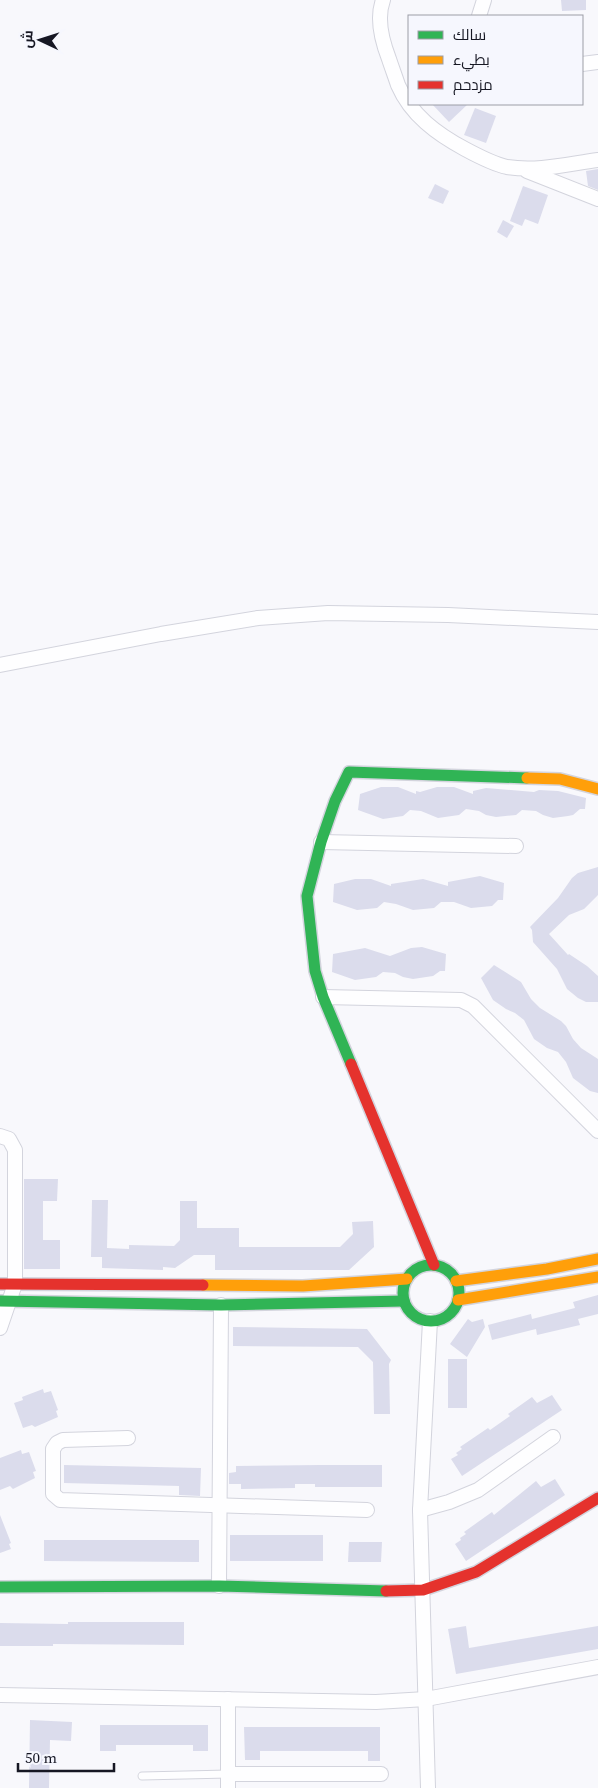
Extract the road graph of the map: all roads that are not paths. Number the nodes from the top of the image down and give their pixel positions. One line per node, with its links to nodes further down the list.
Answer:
1 (383, 0): 6 (street)
2 (484, 0): 3 (street)
3 (479, 15)
4 (598, 62): 5 (street)
5 (583, 64)
6 (408, 102)
7 (410, 105): 9 (street)
8 (598, 160): 9 (street)
9 (520, 168): 10 (street)
10 (598, 199)
11 (598, 622): 12 (street)
12 (0, 664)
13 (598, 789): 14 (street)
14 (321, 842): 15 (street); 16 (street)
15 (516, 846)
16 (323, 997): 17 (street); 20 (street)
17 (598, 1131)
18 (0, 1136): 25 (street)
19 (598, 1259): 23 (street)
20 (434, 1265): 22 (street); 23 (street)
21 (598, 1276): 26 (street)
22 (407, 1279): 25 (street); 28 (street)
23 (456, 1280): 26 (street)
24 (0, 1284): 25 (street)
25 (15, 1284): 27 (street)
26 (458, 1300): 30 (street)
27 (4, 1301): 29 (street); 31 (street)
28 (404, 1301): 29 (street); 30 (street)
29 (220, 1305): 35 (street)
30 (430, 1320): 37 (street)
31 (0, 1328)
32 (553, 1437): 37 (street)
33 (128, 1438): 35 (street)
34 (598, 1498): 40 (street)
35 (219, 1505): 36 (street); 38 (street)
36 (367, 1510)
37 (420, 1510): 40 (street)
38 (219, 1586): 39 (street); 40 (street)
39 (0, 1587)
40 (422, 1590): 44 (street)
41 (598, 1667): 44 (street)
42 (0, 1695): 43 (street)
43 (228, 1699): 44 (street); 45 (street)
44 (426, 1699): 49 (street)
45 (228, 1774): 46 (street); 47 (lane); 48 (street)
46 (381, 1774)
47 (142, 1776)
48 (228, 1788)
49 (428, 1788)

